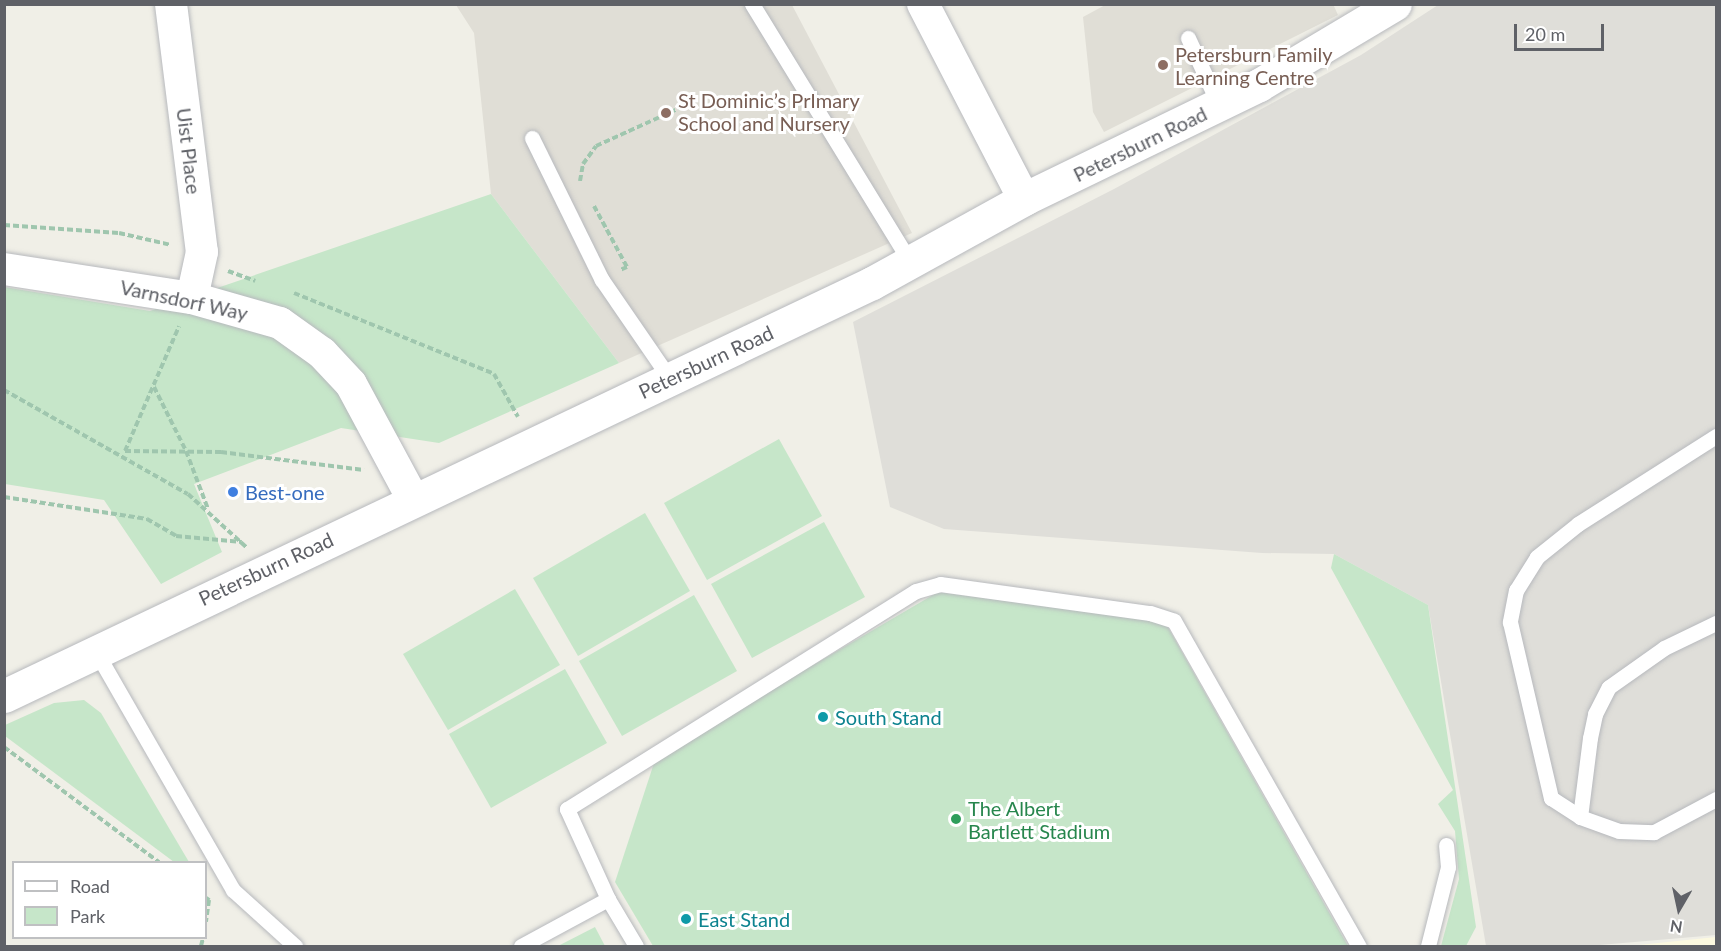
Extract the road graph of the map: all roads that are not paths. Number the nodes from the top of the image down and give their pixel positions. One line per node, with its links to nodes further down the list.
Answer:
1 (171, 4): 11 (street, Uist Place)
2 (752, 4): 9 (lane)
3 (923, 4): 8 (street)
4 (1395, 4): 6 (main road, Petersburn Road)
5 (1188, 38): 6 (lane)
6 (1219, 105): 8 (main road, Petersburn Road)
7 (532, 138): 12 (lane)
8 (1024, 199): 9 (main road, Petersburn Road)
9 (911, 263): 12 (main road, Petersburn Road)
10 (4, 268): 11 (street, Varnsdorf Way)
11 (192, 298): 14 (street, Varnsdorf Way)
12 (670, 379): 14 (main road, Petersburn Road)
13 (1716, 436): 19 (lane)
14 (414, 501): 16 (main road, Petersburn Road)
15 (1716, 623): 19 (lane)
16 (95, 650): 17 (main road, Petersburn Road); 22 (lane)
17 (4, 696)
18 (1716, 799): 19 (lane)
19 (1580, 817)
20 (1446, 845): 26 (lane)
21 (608, 899): 23 (lane); 24 (lane); 25 (lane)
22 (295, 946)
23 (521, 946)
24 (636, 946)
25 (1359, 946)
26 (1428, 946)

